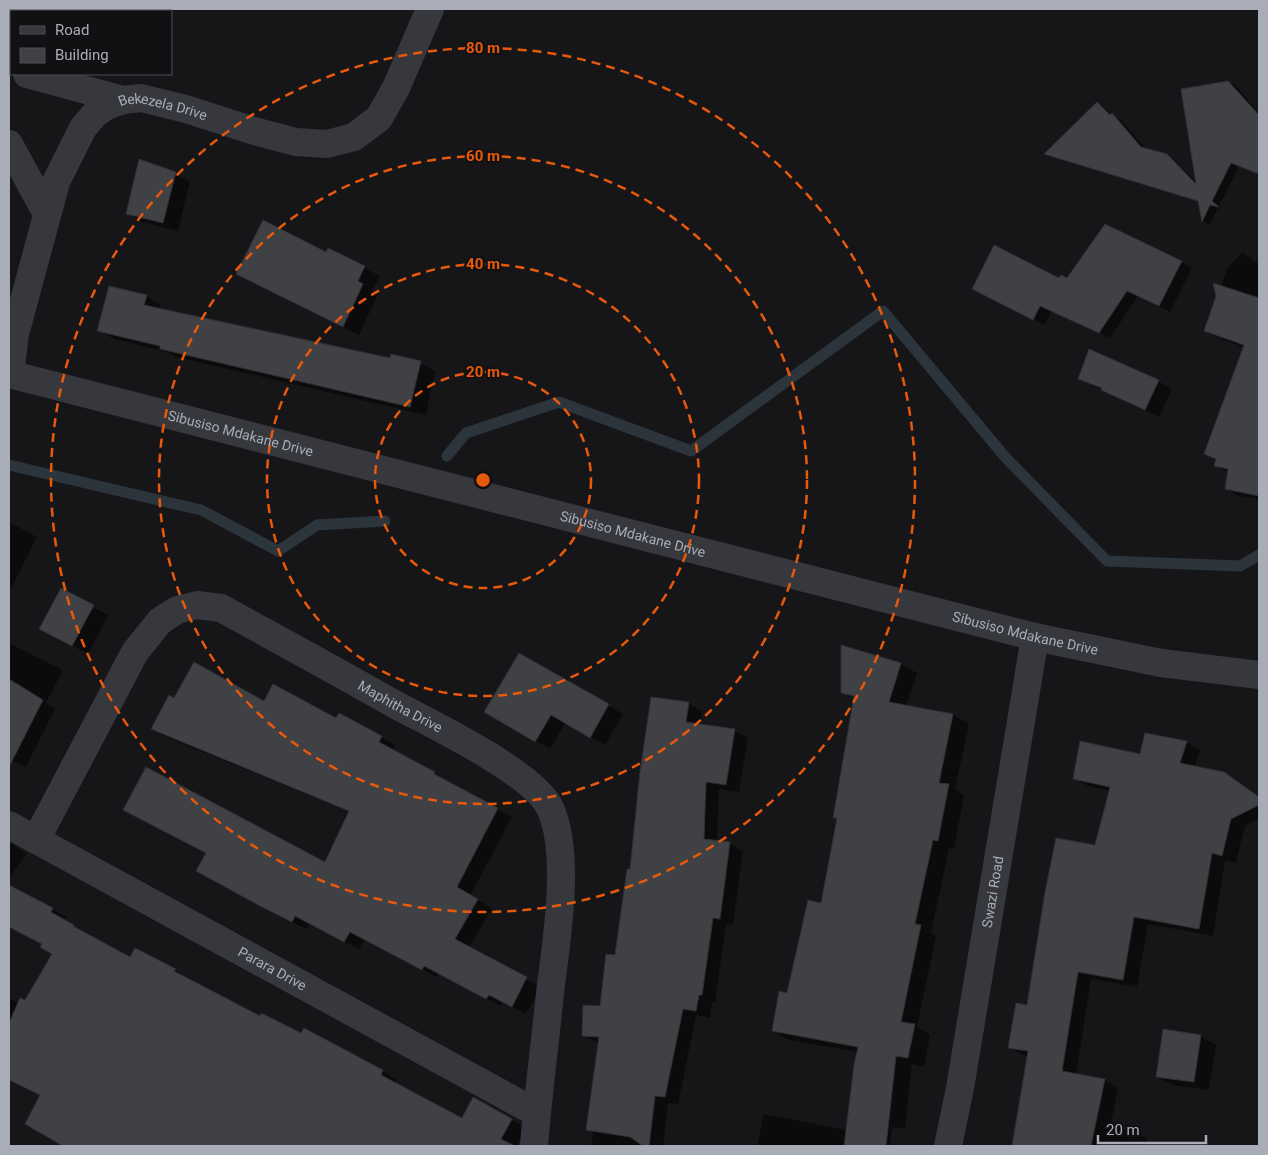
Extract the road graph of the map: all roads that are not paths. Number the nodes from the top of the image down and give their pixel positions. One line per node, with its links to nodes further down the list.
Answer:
1 (430, 9): 3 (street, Bekezela Drive)
2 (31, 75): 3 (street)
3 (123, 100): 5 (street, Bekezela Drive)
4 (9, 144): 5 (street)
5 (47, 214): 6 (street, Bekezela Drive)
6 (9, 374): 7 (street, Sibusiso Mdakane Drive)
7 (1035, 637): 8 (street, Sibusiso Mdakane Drive); 13 (street, Swazi Road)
8 (1259, 675)
9 (9, 825): 10 (street, Parara Drive)
10 (36, 840): 11 (street, Parara Drive); 11 (street, Maphitha Drive)
11 (537, 1113): 12 (street, Maphitha Drive)
12 (534, 1146)
13 (948, 1146)

